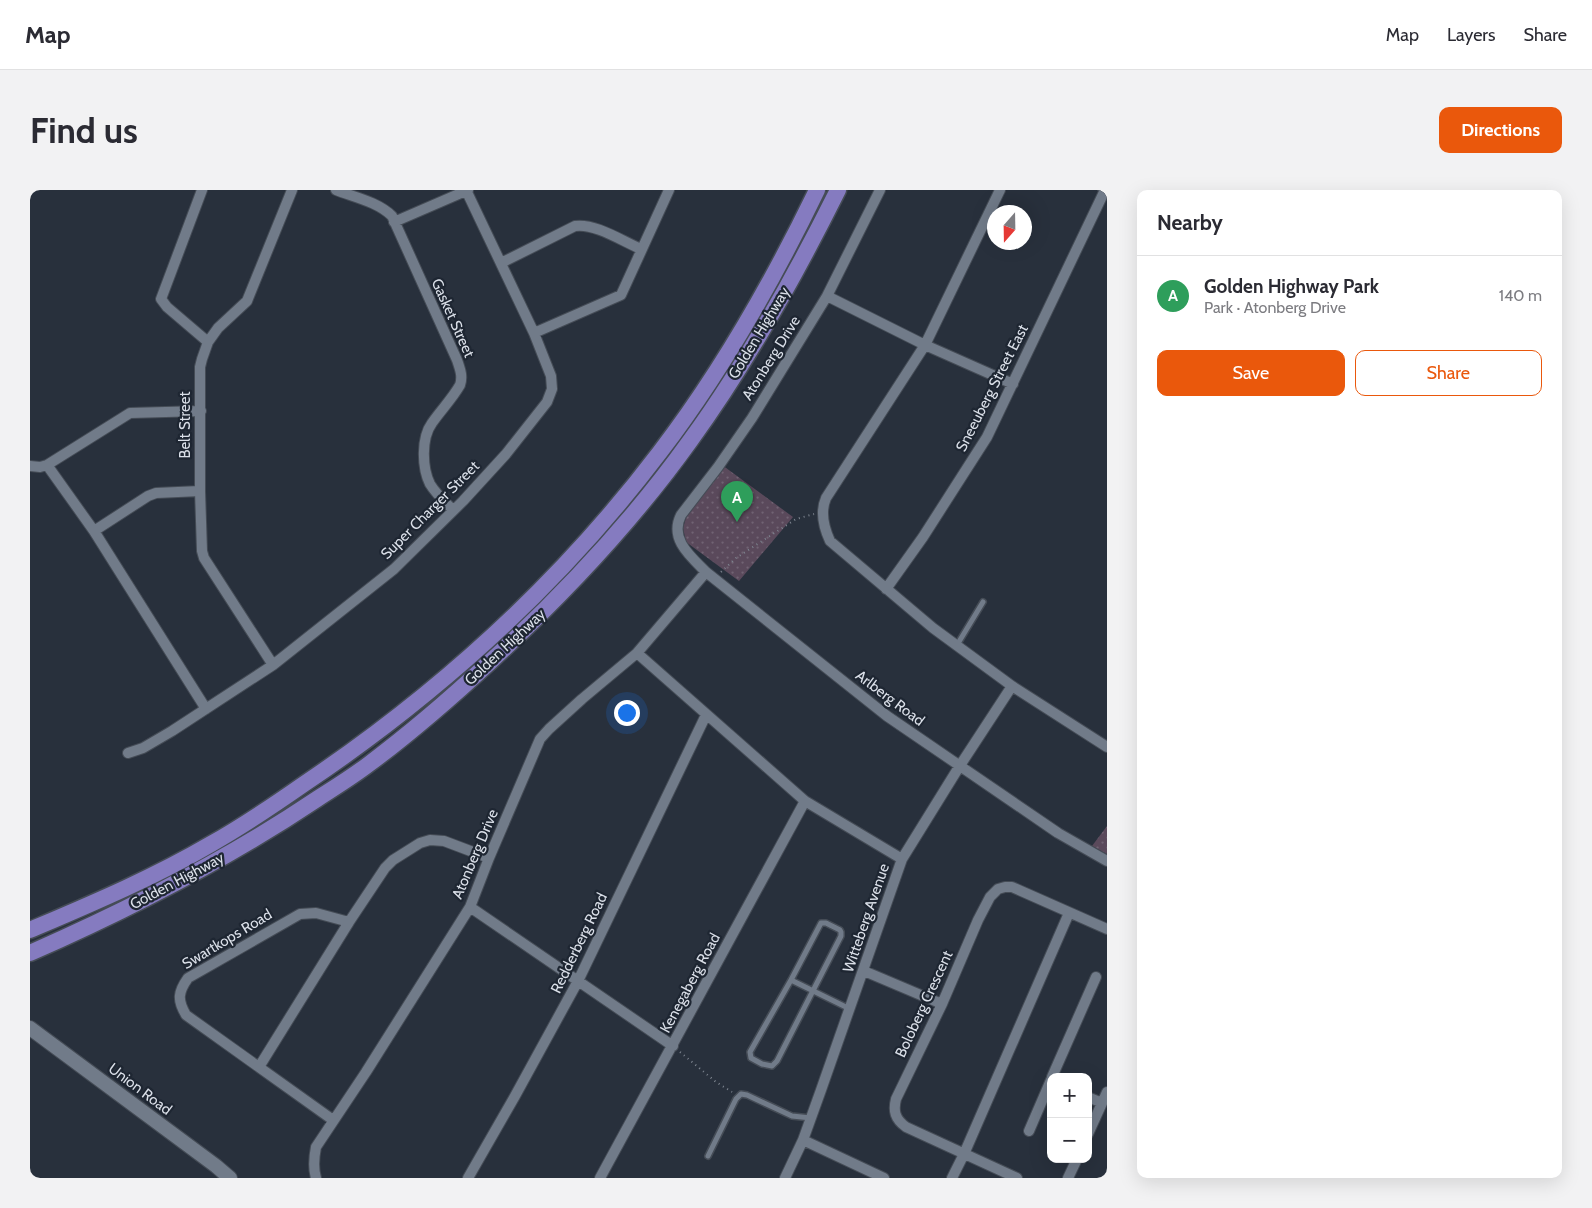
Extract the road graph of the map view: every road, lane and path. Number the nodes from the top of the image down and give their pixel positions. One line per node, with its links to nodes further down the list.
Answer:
1 (202, 190): 16 (street)
2 (292, 190): 16 (street, Belt Street)
3 (336, 190): 11 (street, Gasket Street)
4 (467, 190): 11 (street); 13 (street, Super Charger Street)
5 (669, 190): 12 (street)
6 (817, 190): 48 (main road, Golden Highway)
7 (838, 190): 49 (main road, Golden Highway)
8 (880, 190): 14 (street, Atonberg Drive)
9 (1000, 190): 17 (street)
10 (1105, 190): 18 (street, Sneeuberg Street East)
11 (394, 222): 23 (street, Gasket Street)
12 (641, 249): 13 (street); 15 (street)
13 (501, 263): 15 (street, Super Charger Street)
14 (827, 296): 17 (street); 26 (street, Atonberg Drive)
15 (534, 333): 23 (street, Super Charger Street)
16 (208, 342): 19 (street, Belt Street)
17 (925, 345): 18 (street); 24 (street)
18 (1013, 384): 29 (street, Sneeuberg Street East)
19 (200, 411): 20 (street); 22 (street, Belt Street)
20 (47, 465): 21 (street); 25 (street)
21 (30, 466)
22 (200, 491): 25 (street); 33 (street, Belt Street)
23 (453, 510): 33 (street, Super Charger Street)
24 (823, 511): 28 (path); 29 (street)
25 (94, 531): 35 (street)
26 (677, 534): 27 (street, Arlberg Road)
27 (706, 572): 28 (street, Arlberg Road); 32 (street, Atonberg Drive)
28 (715, 579): 39 (street, Arlberg Road)
29 (886, 589): 31 (street)
30 (983, 602): 31 (lane)
31 (957, 645): 34 (street)
32 (638, 653): 36 (street); 41 (street, Atonberg Drive)
33 (273, 665): 35 (street, Super Charger Street)
34 (1012, 686): 37 (street); 39 (street, Witteberg Avenue)
35 (206, 709): 38 (street, Super Charger Street)
36 (706, 715): 40 (street); 53 (street, Redderberg Road)
37 (1107, 747)
38 (128, 752)
39 (959, 767): 42 (street, Witteberg Avenue); 43 (street, Arlberg Road)
40 (805, 801): 42 (street); 58 (street, Kenegaberg Road)
41 (489, 858): 44 (street, Atonberg Drive); 46 (street)
42 (902, 859): 50 (street, Witteberg Avenue)
43 (1107, 861)
44 (470, 907): 53 (street); 67 (street, Atonberg Drive)
45 (1069, 913): 47 (street, Boloberg Crescent); 55 (street, Boloberg Crescent); 71 (street)
46 (349, 922): 59 (street); 59 (street, Swartkops Road)
47 (1107, 929)
48 (30, 930)
49 (30, 952)
50 (864, 971): 55 (street); 56 (street, Witteberg Avenue)
51 (1096, 977): 60 (street)
52 (791, 980): 54 (lane); 54 (lane); 54 (lane)
53 (578, 981): 58 (street); 76 (street, Redderberg Road)
54 (813, 991): 56 (lane)
55 (942, 1004): 71 (street, Boloberg Crescent)
56 (850, 1010): 66 (street, Witteberg Avenue)
57 (30, 1028): 74 (street, Union Road)
58 (673, 1046): 63 (path); 77 (street, Kenegaberg Road)
59 (259, 1067): 67 (street, Swartkops Road)
60 (1054, 1073)
61 (1047, 1089): 69 (street)
62 (1107, 1092): 65 (street)
63 (738, 1095): 66 (lane); 72 (lane)
64 (1092, 1099): 65 (street)
65 (1102, 1103): 68 (street)
66 (811, 1118): 70 (street, Witteberg Avenue)
67 (334, 1120): 75 (street, Atonberg Drive)
68 (1092, 1125)
69 (1029, 1131)
70 (803, 1140): 78 (street, Witteberg Avenue); 79 (street)
71 (964, 1154): 80 (street); 81 (street, Boloberg Crescent)
72 (708, 1156)
73 (1075, 1163): 82 (street)
74 (230, 1178)
75 (316, 1178)
76 (468, 1178)
77 (600, 1178)
78 (785, 1178)
79 (884, 1178)
80 (952, 1178)
81 (1017, 1178)
82 (1068, 1178)

